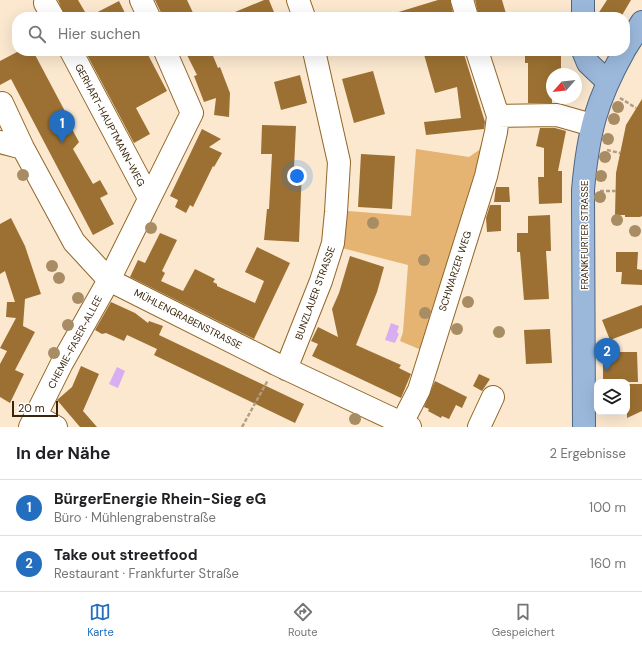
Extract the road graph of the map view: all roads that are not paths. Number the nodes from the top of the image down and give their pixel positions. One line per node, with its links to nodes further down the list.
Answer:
1 (142, 0): 5 (street)
2 (298, 0): 6 (street)
3 (462, 0): 7 (street)
4 (583, 0): 8 (main road)
5 (147, 12)
6 (302, 12)
7 (466, 12)
8 (583, 12)
9 (642, 22): 10 (main road, FRANKFURTER STRASSE)
10 (630, 41)
11 (74, 56): 23 (street, GERHART-HAUPTMANN-WEG)
12 (166, 56): 23 (street, GERHART-HAUPTMANN-WEG)
13 (315, 56): 25 (street, BUNZLAUER STRASSE)
14 (479, 56): 19 (street)
15 (586, 56): 17 (main road)
16 (621, 56): 17 (main road, FRANKFURTER STRASSE)
17 (607, 81): 20 (main road, FRANKFURTER STRASSE)
18 (0, 105): 22 (street, MÜHLENGRABENSTRASSE)
19 (498, 116): 20 (street); 29 (street, SCHWARZER WEG)
20 (592, 125): 32 (main road, FRANKFURTER STRASSE)
21 (0, 142): 22 (street)
22 (23, 148): 24 (street, MÜHLENGRABENSTRASSE)
23 (149, 198): 24 (street, GERHART-HAUPTMANN-WEG)
24 (109, 280): 25 (street, MÜHLENGRABENSTRASSE); 28 (street, CHEMIE-FASER-ALLEE)
25 (281, 366): 27 (street, MÜHLENGRABENSTRASSE)
26 (493, 396): 31 (street)
27 (376, 420): 29 (street, MÜHLENGRABENSTRASSE)
28 (33, 421): 30 (street)
29 (406, 425)
30 (56, 427)
31 (479, 427)
32 (584, 427)

